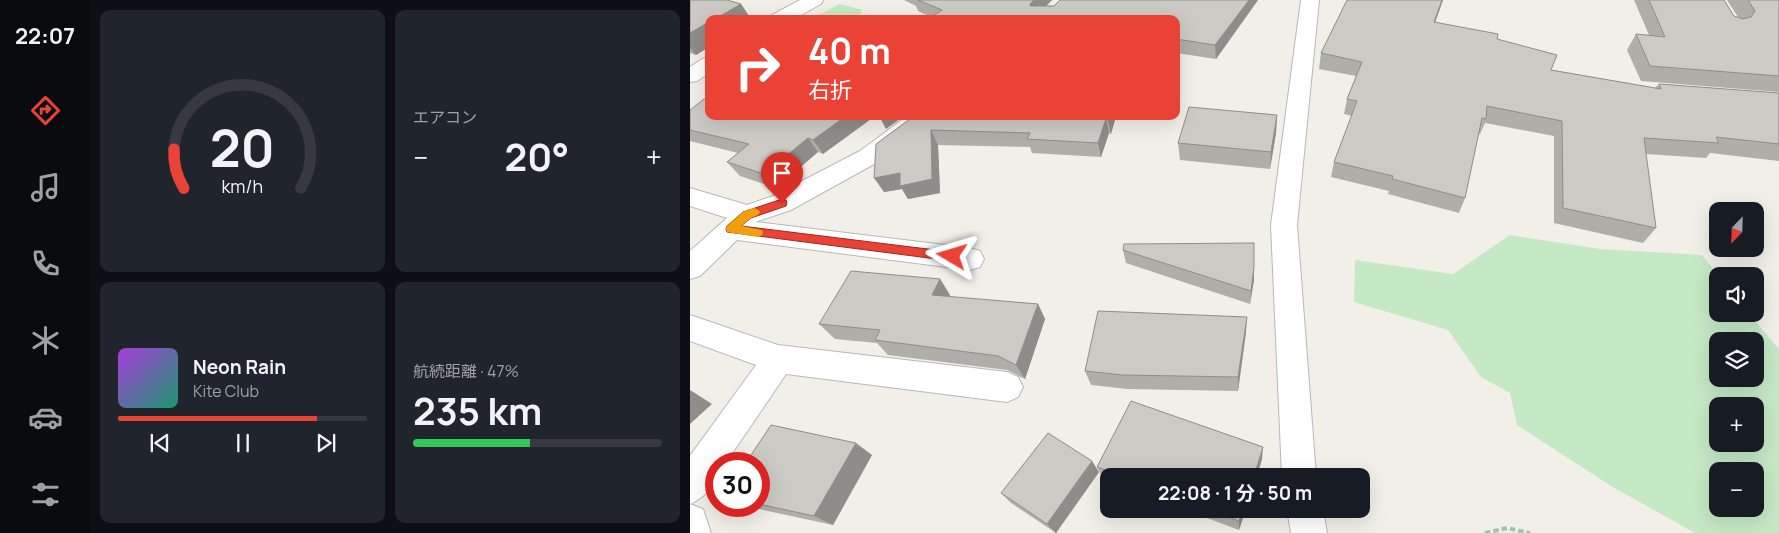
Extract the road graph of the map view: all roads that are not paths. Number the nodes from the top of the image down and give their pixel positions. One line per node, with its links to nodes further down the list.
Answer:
1 (814, 0): 3 (street)
2 (1310, 0): 14 (street)
3 (786, 15)
4 (705, 66): 5 (street)
5 (690, 76)
6 (917, 120): 8 (street)
7 (690, 197): 8 (street)
8 (739, 222): 9 (street); 10 (street)
9 (970, 259)
10 (690, 268)
11 (690, 328): 12 (street)
12 (778, 359): 13 (street); 15 (street)
13 (1007, 387)
14 (1299, 468)
15 (690, 486)
16 (1306, 518): 19 (street)
17 (690, 522): 18 (street)
18 (693, 533)
19 (1309, 533)

